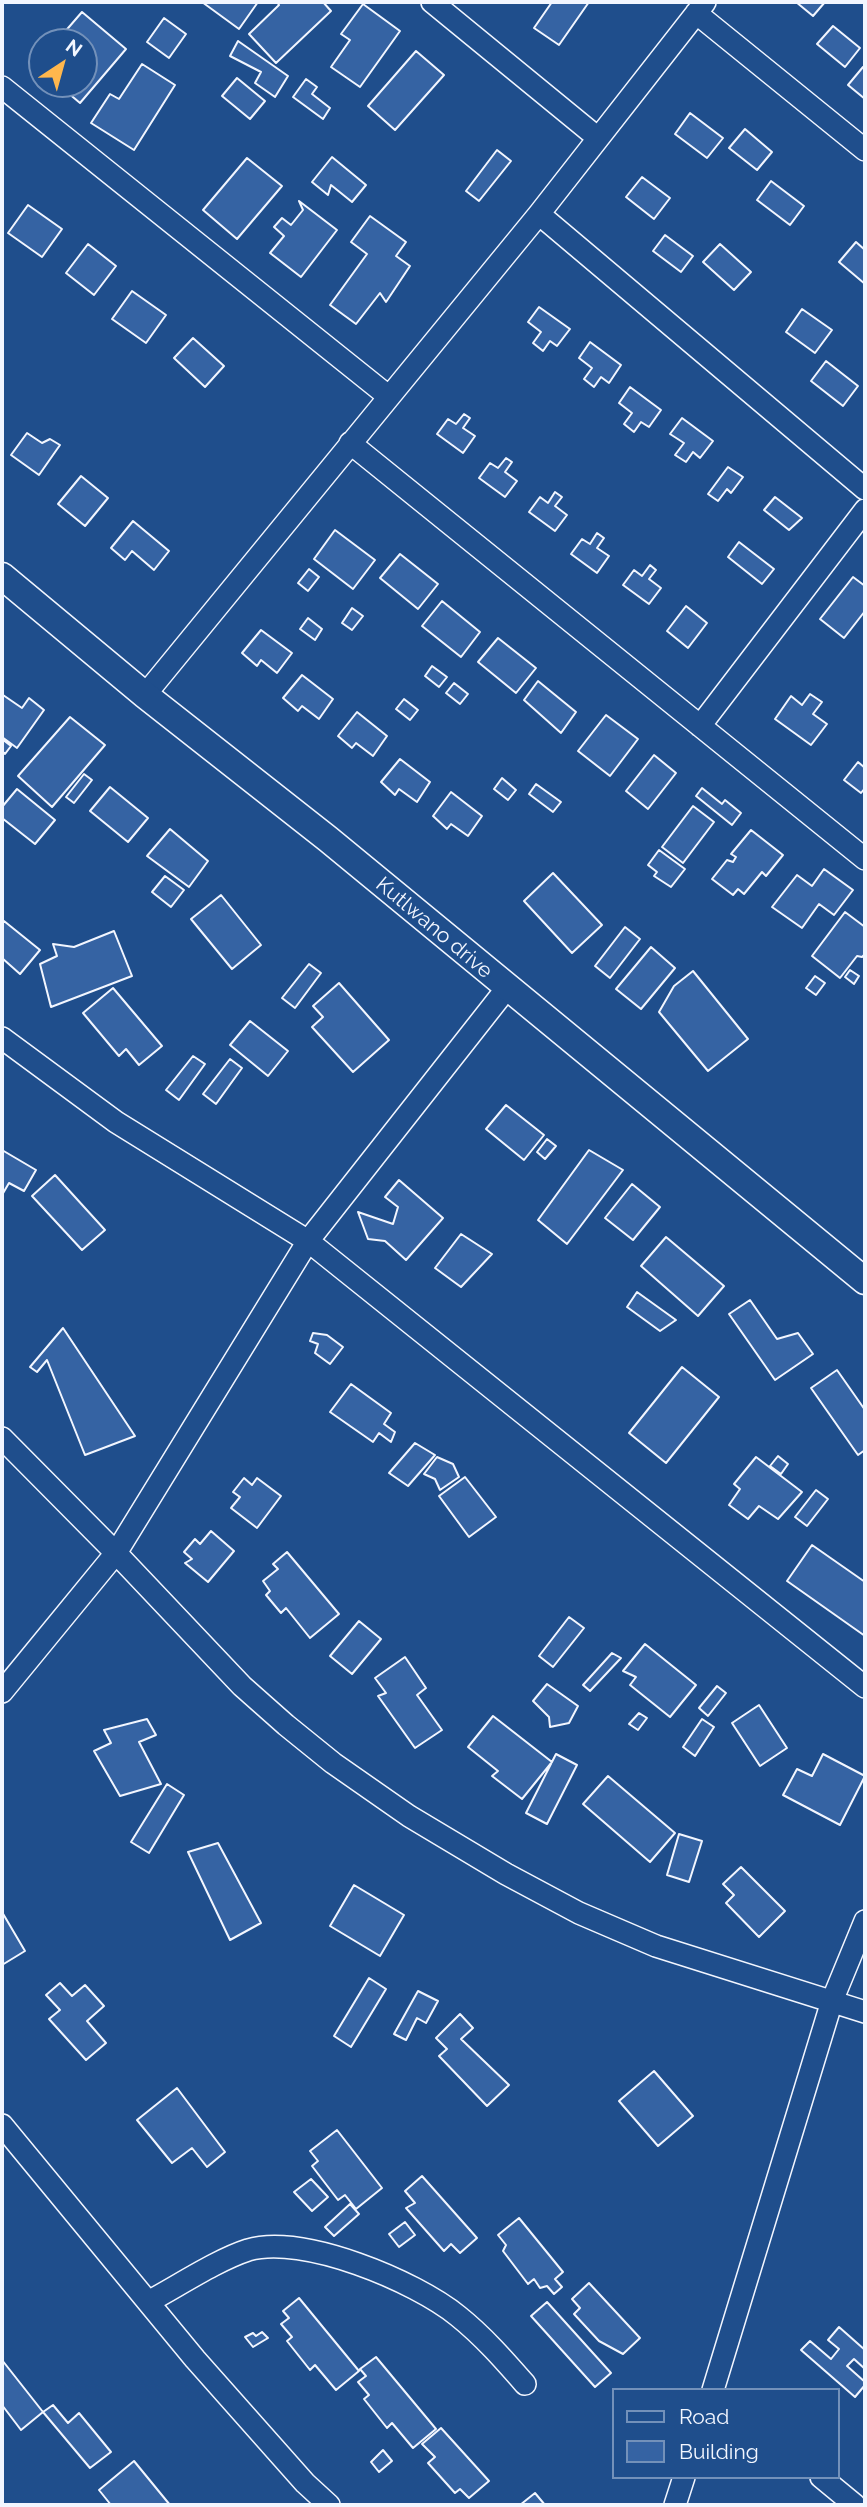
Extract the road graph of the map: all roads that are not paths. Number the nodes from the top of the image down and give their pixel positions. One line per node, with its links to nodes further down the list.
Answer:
1 (432, 2): 4 (street)
2 (700, 7): 4 (street); 5 (street)
3 (2, 87): 7 (street)
4 (598, 138): 6 (street)
5 (865, 150)
6 (539, 214): 7 (street); 9 (street)
7 (388, 396): 8 (street)
8 (350, 443): 12 (street); 13 (street)
9 (865, 489)
10 (865, 510): 13 (street)
11 (2, 576): 12 (street, Kutlwano drive)
12 (145, 695): 15 (street, Kutlwano drive)
13 (700, 726): 14 (street)
14 (865, 859)
15 (507, 988): 17 (street); 18 (street, Kutlwano drive)
16 (2, 1038): 17 (street)
17 (308, 1241): 20 (street); 21 (street)
18 (865, 1281)
19 (2, 1438): 20 (street)
20 (116, 1553): 22 (street); 24 (street)
21 (865, 1687)
22 (2, 1692)
23 (865, 1921): 24 (street)
24 (832, 2001): 25 (street); 29 (street)
25 (865, 2012)
26 (2, 2125): 27 (street)
27 (149, 2302): 28 (street); 32 (street)
28 (526, 2384)
29 (714, 2388)
30 (683, 2479): 33 (street)
31 (823, 2479): 34 (street)
32 (329, 2505)
33 (675, 2505)
34 (855, 2505)

